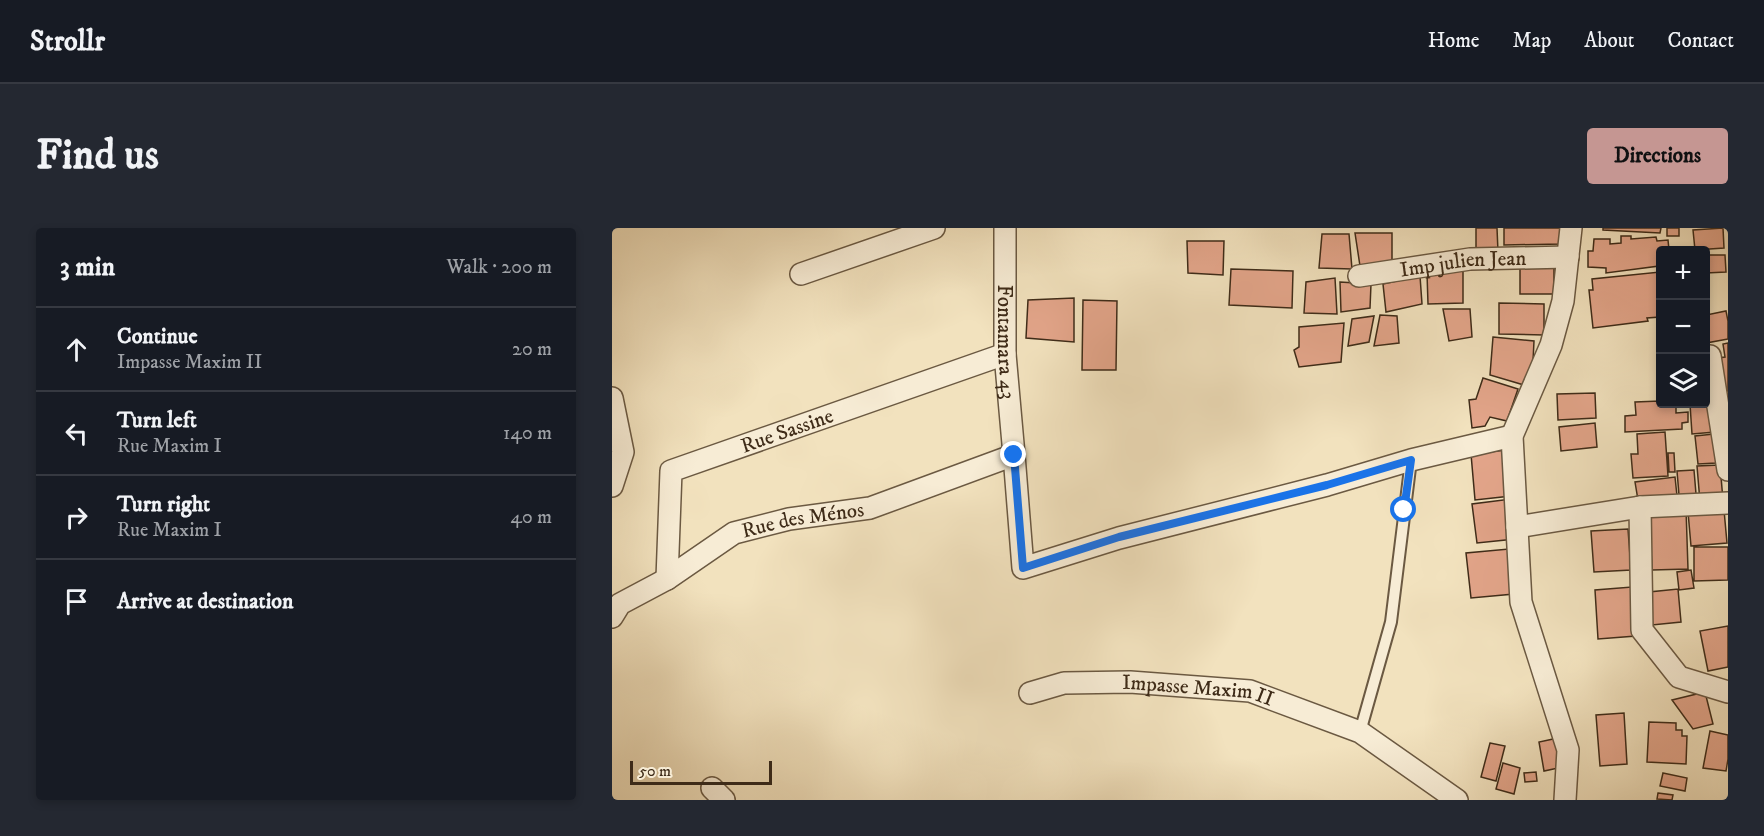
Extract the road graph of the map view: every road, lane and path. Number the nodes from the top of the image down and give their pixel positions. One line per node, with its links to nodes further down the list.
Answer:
1 (934, 228): 5 (street)
2 (1005, 228): 7 (street, Fontamara 43)
3 (1571, 228): 4 (street)
4 (1568, 257): 6 (street, Imp julien Jean); 10 (street)
5 (801, 274)
6 (1359, 276)
7 (1005, 354): 11 (street, Fontamara 43); 18 (street, Rue Sassine)
8 (1710, 356): 13 (street)
9 (612, 398): 14 (street)
10 (1512, 436): 12 (street); 17 (street)
11 (1014, 455): 12 (street, Fontamara 43); 18 (street, Rue des Ménos)
12 (1411, 460): 22 (lane)
13 (1728, 470)
14 (612, 486)
15 (1728, 503): 16 (street)
16 (1640, 507): 17 (street); 20 (street)
17 (1517, 527): 24 (street)
18 (667, 579): 19 (street, Rue des Ménos)
19 (615, 605)
20 (1728, 692)
21 (1030, 693): 22 (street, Impasse Maxim II)
22 (1360, 732): 23 (street, Impasse Maxim II)
23 (1457, 800)
24 (1565, 800)

